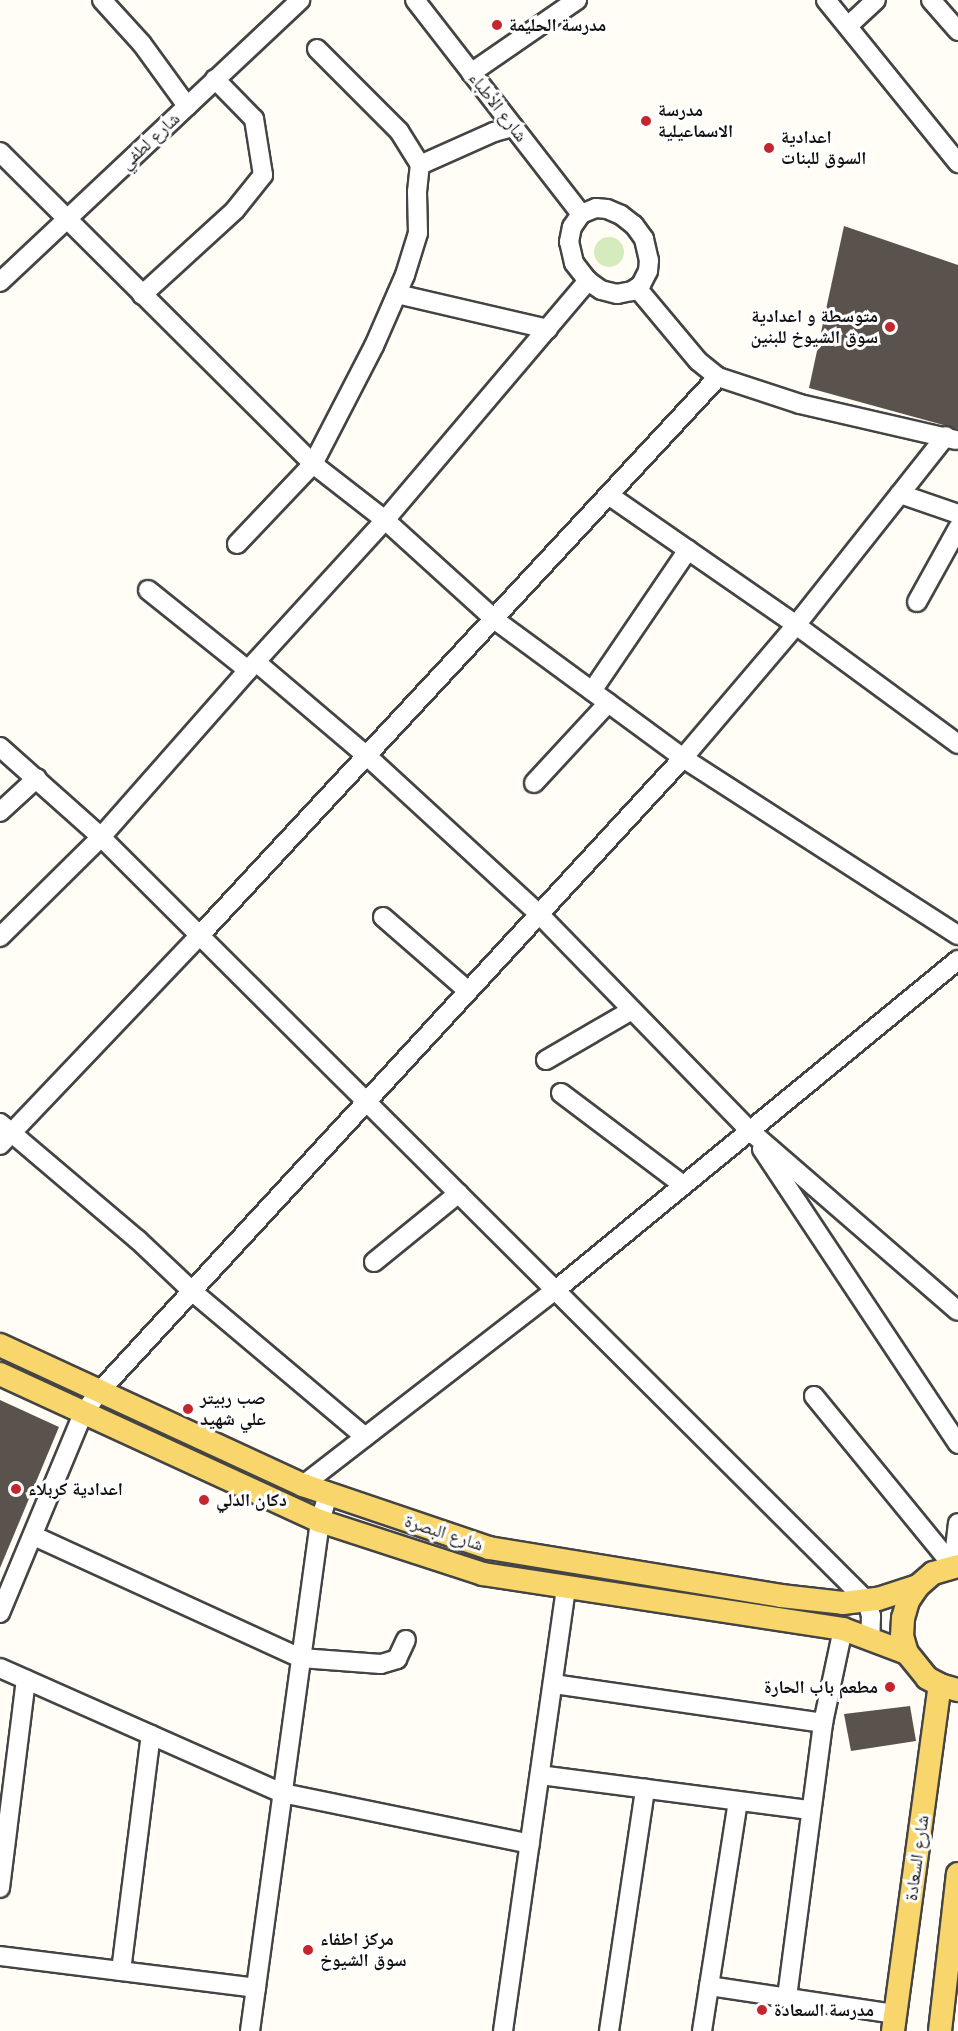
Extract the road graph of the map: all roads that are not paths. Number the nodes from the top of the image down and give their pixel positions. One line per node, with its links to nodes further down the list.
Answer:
1 (102, 0): 13 (street)
2 (300, 0): 12 (street, شارع لطفي)
3 (415, 0): 11 (street, شارع الأطباء)
4 (577, 0): 11 (street)
5 (826, 0): 8 (street)
6 (876, 0): 8 (street)
7 (931, 0): 9 (street)
8 (848, 26): 16 (street)
9 (958, 31)
10 (317, 50): 17 (street)
11 (471, 73): 14 (street, شارع الأطباء)
12 (215, 79): 13 (street, شارع لطفي); 24 (street)
13 (187, 106): 19 (street, شارع لطفي)
14 (513, 127): 17 (street); 18 (street, شارع الأطباء)
15 (0, 152): 19 (street)
16 (958, 163)
17 (420, 165): 23 (street)
18 (581, 214): 20 (street); 22 (street)
19 (66, 220): 21 (street, شارع لطفي); 24 (street)
20 (588, 281): 22 (street); 25 (street)
21 (0, 282)
22 (637, 288): 26 (street)
23 (397, 294): 25 (street); 28 (street)
24 (142, 295): 28 (street)
25 (548, 328): 32 (street)
26 (718, 377): 27 (street); 30 (street)
27 (952, 438): 29 (street)
28 (313, 464): 32 (street); 34 (street)
29 (900, 494): 31 (street); 39 (street)
30 (610, 496): 35 (street); 38 (street)
31 (958, 514)
32 (386, 520): 38 (street); 40 (street)
33 (958, 528): 37 (street)
34 (237, 544)
35 (688, 550): 39 (street); 41 (street)
36 (148, 590): 40 (street)
37 (917, 602)
38 (494, 619): 41 (street); 45 (street)
39 (796, 625): 43 (street); 46 (street)
40 (252, 666): 45 (street); 50 (street)
41 (592, 691): 42 (street)
42 (608, 703): 46 (street); 48 (street)
43 (958, 744)
44 (0, 747): 47 (street)
45 (367, 756): 51 (street); 53 (street)
46 (683, 758): 51 (street); 54 (street)
47 (37, 778): 49 (street); 50 (street)
48 (534, 783)
49 (0, 812)
50 (101, 837): 53 (street); 55 (street)
51 (538, 914): 57 (street); 58 (street)
52 (383, 917): 57 (street)
53 (200, 935): 61 (street); 63 (street)
54 (958, 935)
55 (0, 937)
56 (958, 960): 62 (street)
57 (468, 991): 61 (street)
58 (632, 1010): 59 (street); 62 (street)
59 (546, 1060)
60 (561, 1093): 64 (street)
61 (366, 1102): 65 (street); 68 (street)
62 (749, 1130): 64 (street); 69 (street); 76 (street)
63 (4, 1133): 68 (street)
64 (683, 1185): 67 (street)
65 (459, 1192): 66 (street); 67 (street)
66 (374, 1263)
67 (557, 1289): 75 (street); 85 (street)
68 (193, 1292): 72 (street); 75 (street)
69 (958, 1311)
70 (0, 1346): 72 (main road, شارع البصرة)
71 (0, 1374): 74 (main road, شارع البصرة)
72 (99, 1392): 74 (street); 77 (main road, شارع البصرة)
73 (814, 1396): 82 (street)
74 (83, 1414): 79 (main road, شارع البصرة); 81 (street)
75 (365, 1437): 77 (street)
76 (958, 1444)
77 (303, 1485): 78 (main road, شارع البصرة)
78 (328, 1494): 79 (street); 85 (main road, شارع البصرة)
79 (320, 1521): 84 (main road, شارع البصرة); 91 (street)
80 (958, 1523): 82 (street)
81 (34, 1536): 86 (street); 91 (street)
82 (955, 1566): 83 (main road)
83 (918, 1586): 85 (main road, شارع البصرة); 90 (main road)
84 (566, 1588): 87 (main road, شارع البصرة); 94 (street)
85 (867, 1601): 88 (street)
86 (0, 1613)
87 (843, 1629): 88 (main road, شارع البصرة); 96 (street)
88 (870, 1639): 90 (main road, شارع البصرة)
89 (406, 1640): 91 (street)
90 (907, 1653): 95 (main road)
91 (301, 1658): 100 (street)
92 (0, 1668): 93 (street)
93 (26, 1680): 97 (street); 105 (street)
94 (553, 1684): 96 (street); 98 (street)
95 (949, 1688): 111 (main road, شارع السعادة)
96 (823, 1723): 102 (street)
97 (151, 1735): 100 (street); 107 (street)
98 (540, 1774): 99 (street); 103 (street)
99 (645, 1789): 101 (street); 114 (street)
100 (282, 1793): 103 (street); 109 (street)
101 (738, 1802): 102 (street); 108 (street)
102 (811, 1810): 110 (street)
103 (530, 1844): 113 (street)
104 (958, 1874): 116 (main road)
105 (0, 1888)
106 (0, 1956): 107 (street)
107 (120, 1971): 109 (street)
108 (709, 1986): 110 (street); 115 (street)
109 (256, 1989): 112 (street)
110 (787, 1997): 111 (street)
111 (894, 2022)
112 (250, 2031)
113 (503, 2031)
114 (609, 2031)
115 (702, 2031)
116 (940, 2031)

